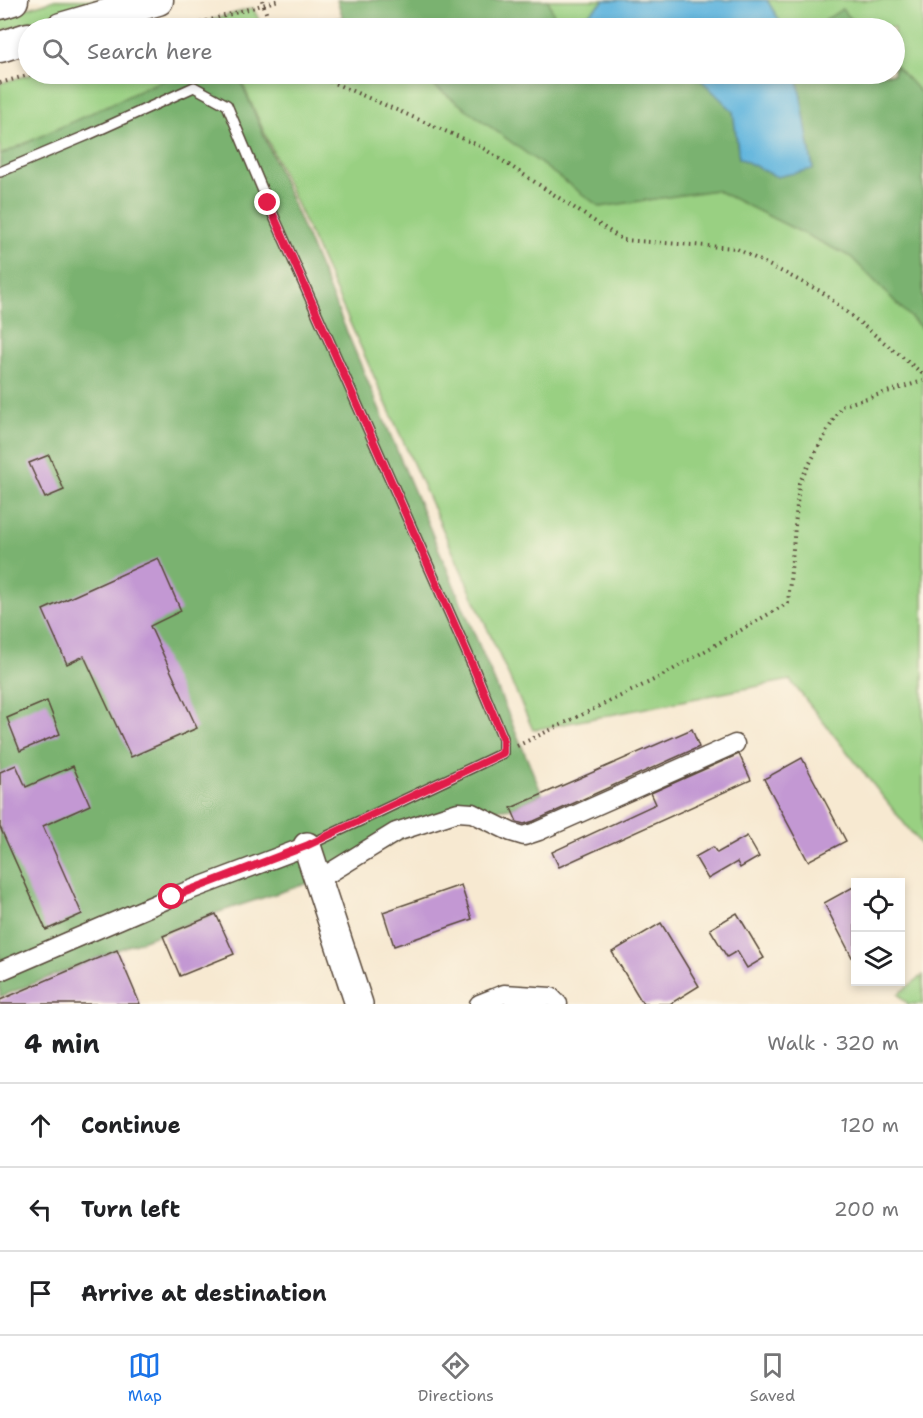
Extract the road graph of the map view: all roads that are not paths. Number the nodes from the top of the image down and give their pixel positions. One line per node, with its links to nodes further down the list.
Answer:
1 (13, 0): 3 (main road)
2 (158, 0): 4 (main road)
3 (0, 4)
4 (96, 18)
5 (18, 41): 6 (main road)
6 (0, 47)
7 (0, 172): 9 (lane)
8 (735, 744): 10 (street)
9 (306, 846): 10 (street); 11 (street)
10 (318, 880): 12 (street)
11 (0, 971)
12 (359, 1004)
13 (479, 1004): 14 (street)
14 (558, 1004)

